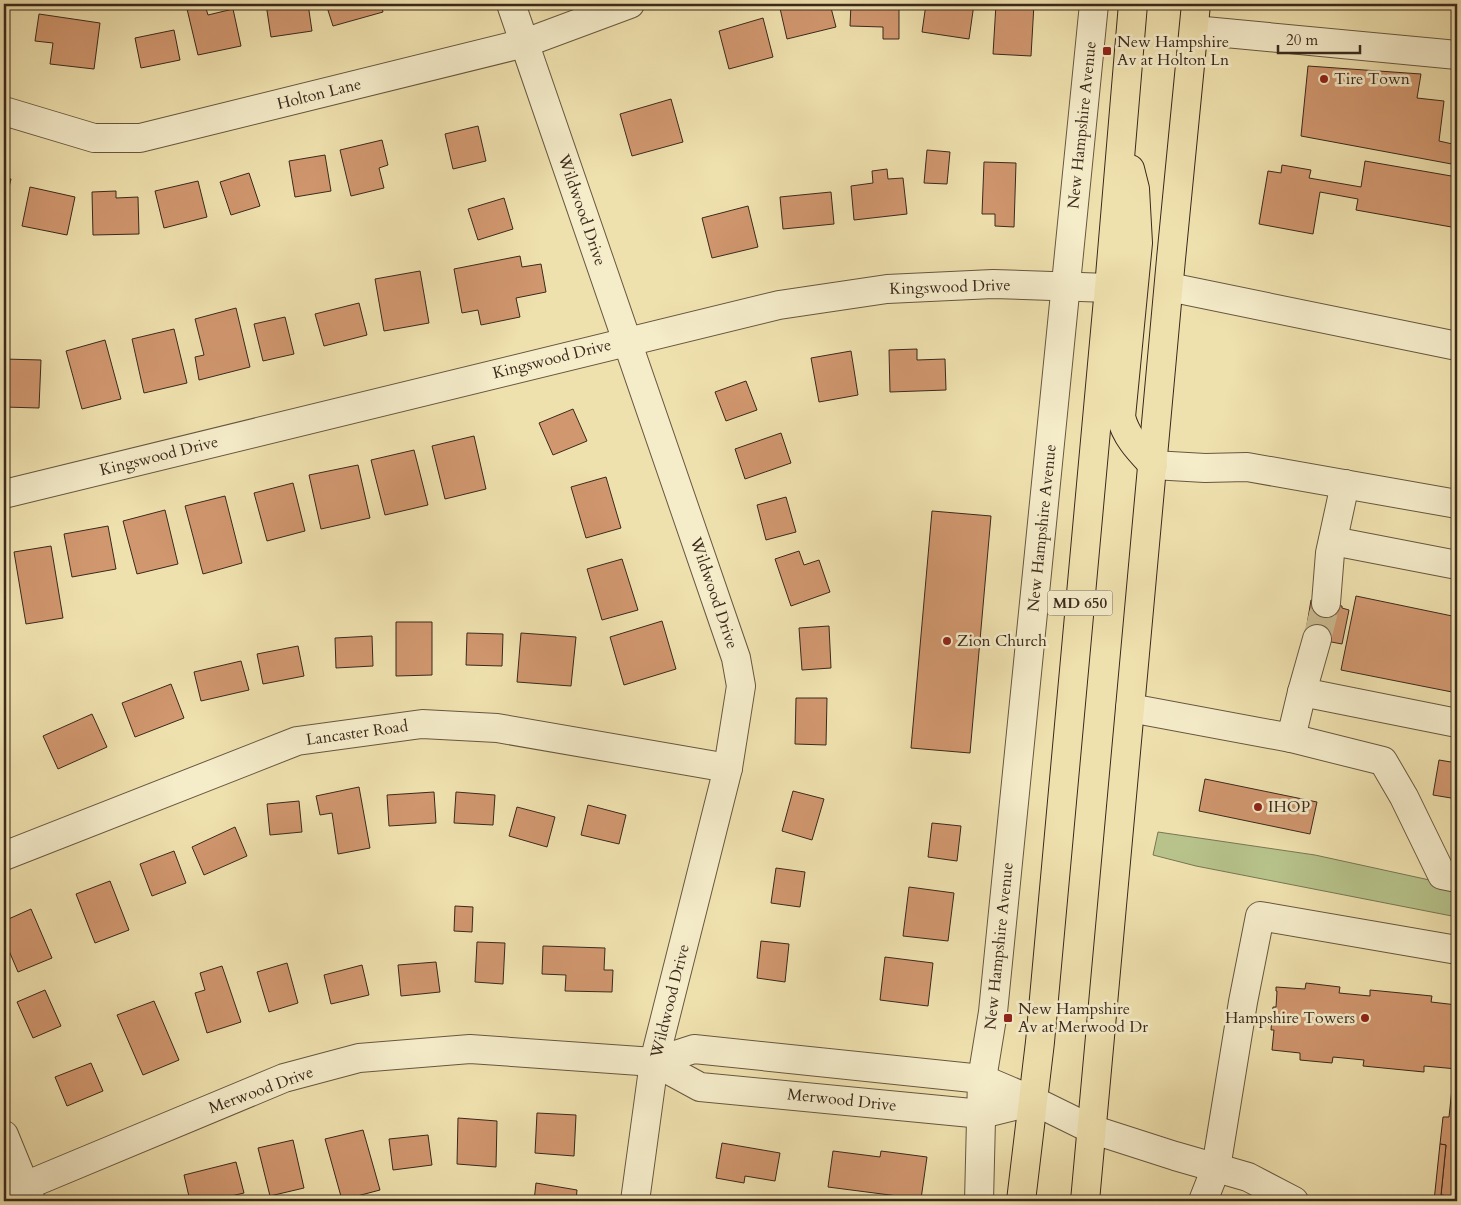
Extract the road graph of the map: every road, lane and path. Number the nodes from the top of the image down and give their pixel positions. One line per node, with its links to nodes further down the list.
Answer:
1 (511, 4): 7 (street, Wildwood Drive)
2 (630, 4): 7 (street, Holton Lane)
3 (1094, 4): 11 (street, New Hampshire Avenue)
4 (1134, 4): 10 (main road, MD 650)
5 (1196, 4): 6 (main road)
6 (1194, 30): 8 (street); 12 (main road)
7 (525, 43): 9 (street, Holton Lane); 14 (street, Wildwood Drive)
8 (1457, 55)
9 (4, 111)
10 (1122, 136): 13 (main road, MD 650); 16 (main road)
11 (1066, 286): 13 (street, Kingswood Drive); 14 (street, Kingswood Drive); 33 (street, New Hampshire Avenue)
12 (1168, 287): 15 (street); 16 (main road)
13 (1109, 288): 34 (main road, MD 650)
14 (627, 341): 18 (street, Kingswood Drive); 28 (street, Wildwood Drive)
15 (1457, 346)
16 (1153, 465): 17 (street); 25 (main road)
17 (1345, 484): 19 (street); 20 (street)
18 (4, 494)
19 (1457, 504)
20 (1332, 541): 21 (street); 22 (street)
21 (1457, 565)
22 (1326, 603)
23 (1317, 639): 24 (street)
24 (1302, 692): 26 (street); 27 (street)
25 (1130, 708): 27 (street); 36 (main road)
26 (1457, 723)
27 (1291, 738): 30 (street)
28 (728, 768): 29 (street, Lancaster Road); 32 (street, Wildwood Drive)
29 (4, 856)
30 (1457, 878)
31 (1457, 950): 38 (street)
32 (654, 1062): 33 (street, Merwood Drive); 35 (street, Merwood Drive); 39 (street, Merwood Drive); 40 (street, Wildwood Drive)
33 (982, 1079): 34 (street, Merwood Drive); 35 (street, New Hampshire Avenue)
34 (1034, 1101): 35 (street, Merwood Drive); 36 (street, Merwood Drive); 42 (main road, MD 650)
35 (982, 1114): 41 (street, New Hampshire Avenue)
36 (1091, 1129): 38 (street, Merwood Drive); 43 (main road)
37 (4, 1135): 39 (street)
38 (1216, 1168): 44 (street); 45 (street, Merwood Drive)
39 (20, 1195)
40 (635, 1201)
41 (979, 1201)
42 (1021, 1201)
43 (1085, 1201)
44 (1203, 1201)
45 (1294, 1201)

